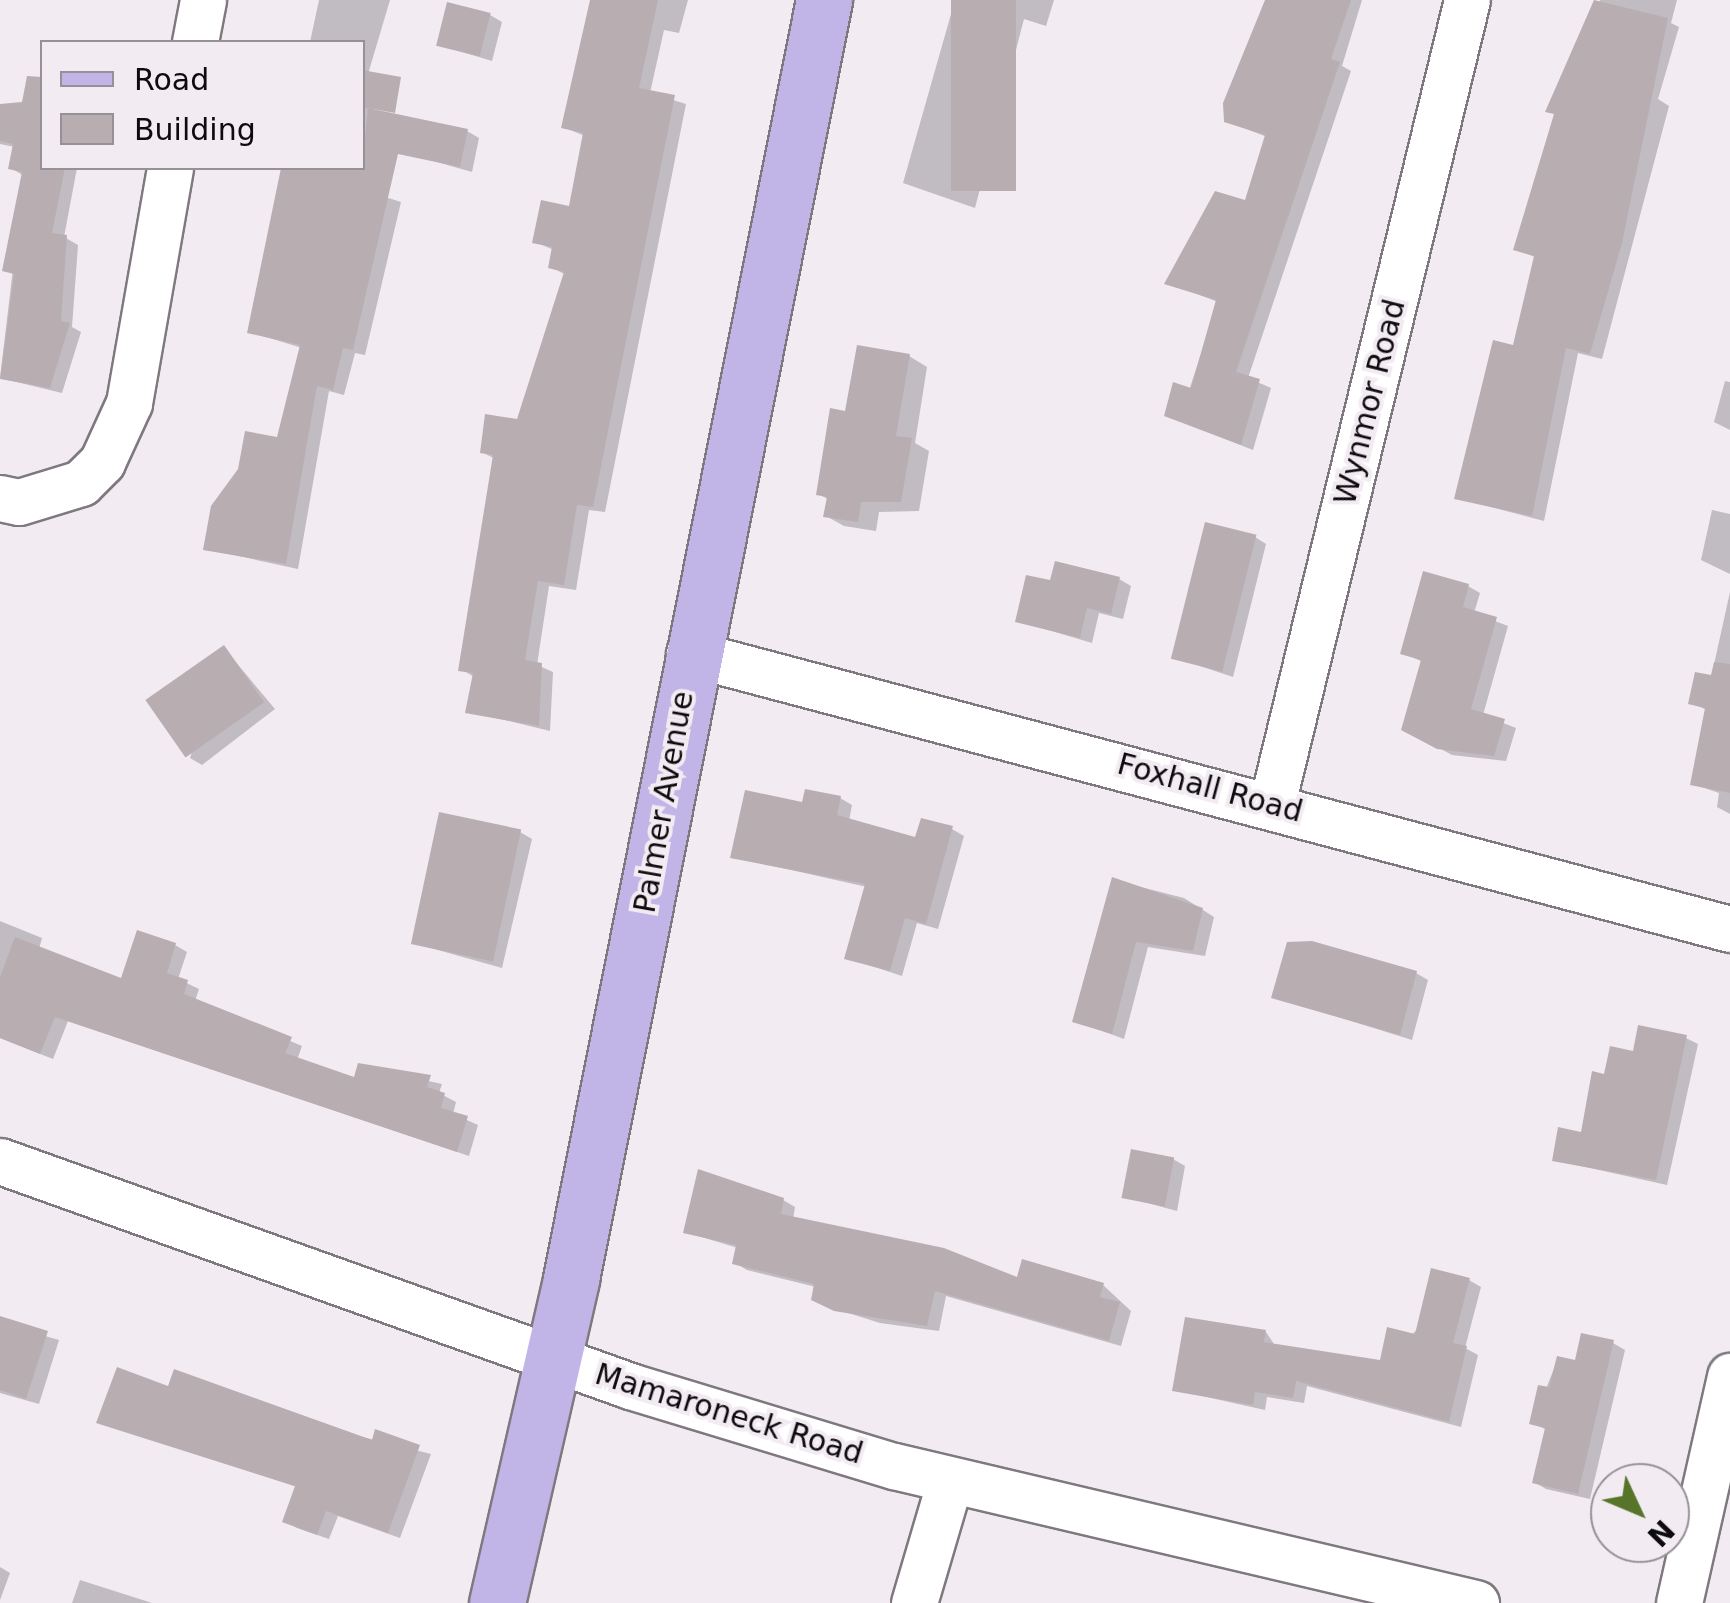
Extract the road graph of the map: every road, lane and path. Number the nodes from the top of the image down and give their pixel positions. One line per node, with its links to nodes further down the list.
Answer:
1 (204, 0): 4 (street)
2 (824, 0): 7 (main road, Palmer Avenue)
3 (1467, 0): 8 (street, Wynmor Road)
4 (195, 40)
5 (170, 170): 6 (street)
6 (0, 498)
7 (690, 652): 8 (street, Foxhall Road); 11 (main road, Palmer Avenue)
8 (1272, 804): 9 (street, Foxhall Road)
9 (1730, 929)
10 (0, 1160): 11 (street, Mamaroneck Road)
11 (554, 1358): 13 (street, Mamaroneck Road); 14 (main road, Palmer Avenue)
12 (1730, 1376): 17 (street)
13 (950, 1481): 15 (street); 16 (street, Mamaroneck Road)
14 (497, 1603)
15 (914, 1603)
16 (1476, 1603)
17 (1679, 1603)

